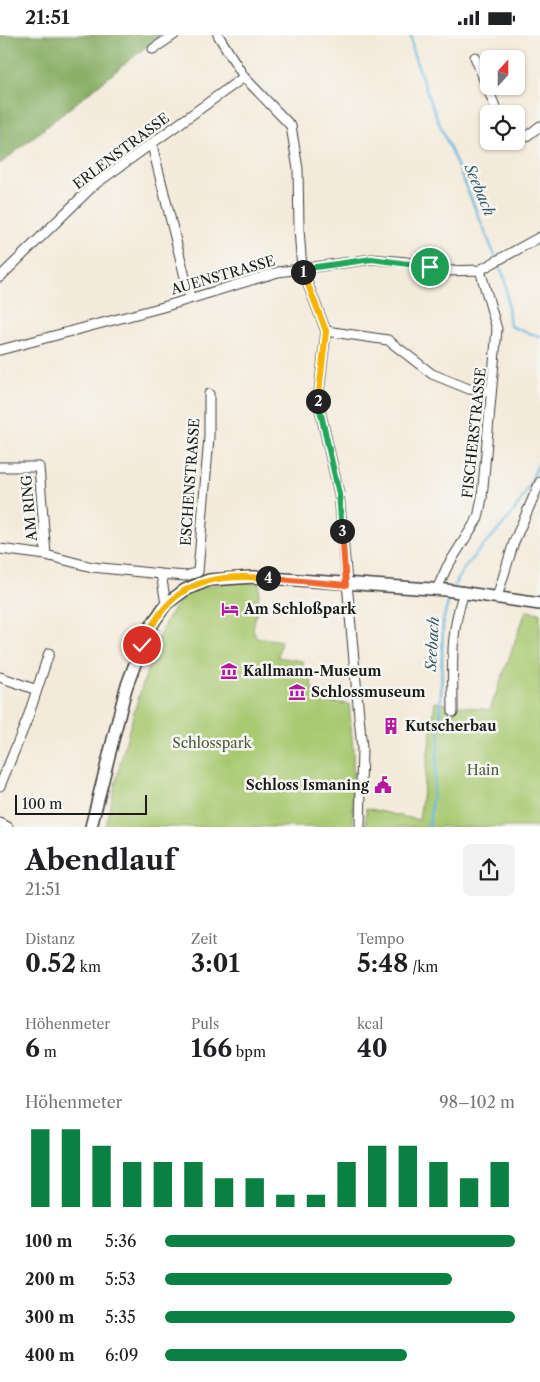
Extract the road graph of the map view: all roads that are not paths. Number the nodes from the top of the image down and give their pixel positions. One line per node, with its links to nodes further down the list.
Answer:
1 (174, 35): 3 (street)
2 (218, 35): 5 (street)
3 (153, 49)
4 (475, 57): 6 (street)
5 (244, 77): 9 (street, ERLENSTRASSE); 11 (street)
6 (494, 105)
7 (540, 126): 8 (street)
8 (525, 138)
9 (152, 145): 13 (street, ERLENSTRASSE); 14 (street)
10 (540, 237): 12 (street)
11 (302, 269): 12 (street, AUENSTRASSE); 14 (street, AUENSTRASSE); 15 (street)
12 (480, 270): 17 (street, FISCHERSTRASSE)
13 (0, 277)
14 (190, 297): 16 (street, AUENSTRASSE)
15 (326, 331): 17 (street); 26 (street)
16 (0, 350)
17 (492, 391): 27 (street, FISCHERSTRASSE)
18 (209, 394): 23 (street, ESCHENSTRASSE)
19 (0, 467): 22 (street, AM RING)
20 (540, 482): 29 (street)
21 (0, 549): 22 (street)
22 (46, 555): 24 (street)
23 (198, 572): 24 (street); 25 (street)
24 (161, 574): 30 (street)
25 (209, 580): 26 (main road); 30 (main road)
26 (346, 585): 27 (main road); 40 (street)
27 (442, 590): 28 (main road)
28 (461, 592): 29 (main road); 35 (street)
29 (497, 597): 31 (main road)
30 (166, 604): 39 (main road)
31 (540, 604)
32 (49, 653): 34 (street)
33 (0, 677): 34 (street)
34 (37, 690): 36 (street)
35 (453, 712)
36 (0, 786)
37 (0, 823): 38 (street)
38 (8, 827)
39 (90, 827)
40 (360, 827)

